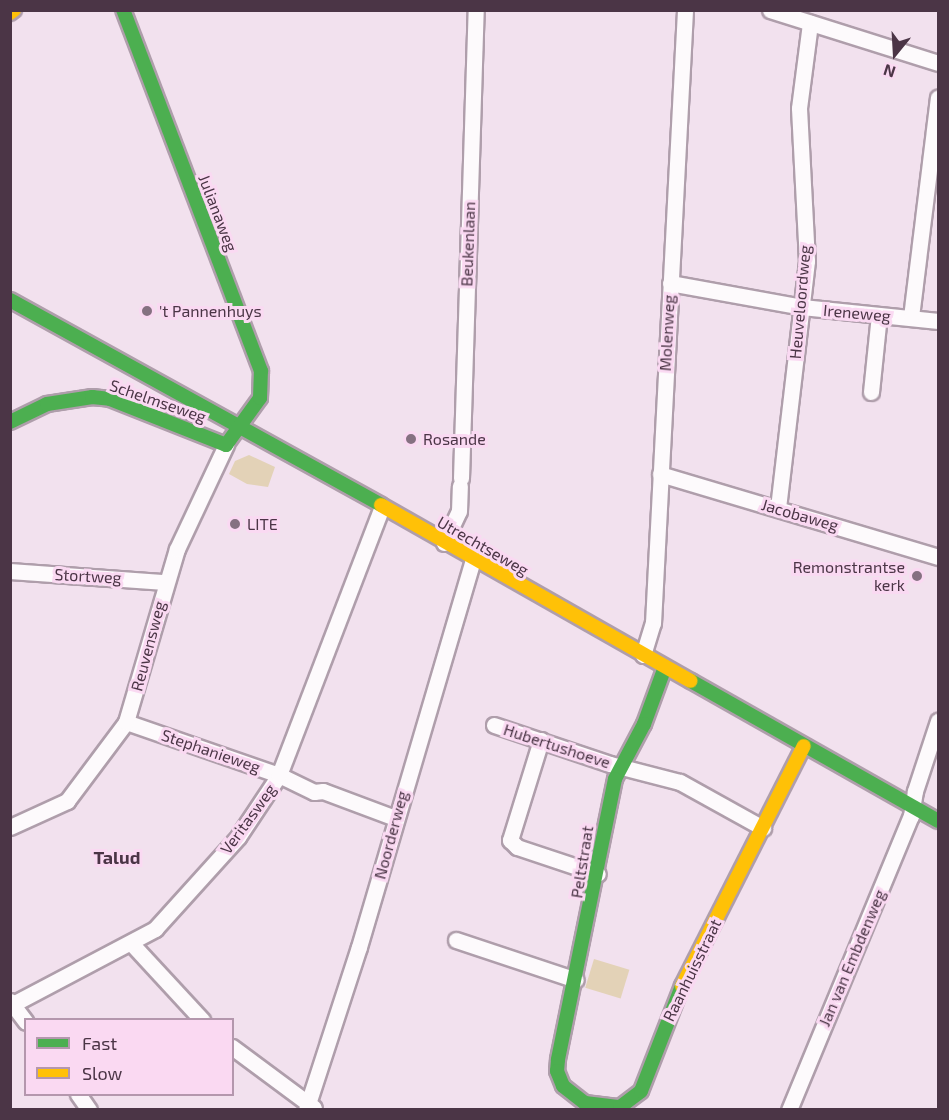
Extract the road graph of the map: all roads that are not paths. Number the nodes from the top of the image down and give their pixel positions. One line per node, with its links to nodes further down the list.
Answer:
1 (123, 10): 16 (street, Julianaweg)
2 (476, 10): 21 (street, Beukenlaan)
3 (685, 10): 8 (street, Molenweg)
4 (770, 10): 5 (street)
5 (810, 23): 6 (street); 10 (street, Heuveloordweg)
6 (939, 63)
7 (939, 98): 12 (street)
8 (670, 283): 10 (street, Ireneweg); 18 (street, Molenweg)
9 (10, 300): 16 (street, Utrechtseweg)
10 (802, 307): 11 (street, Ireneweg); 20 (street, Heuveloordweg)
11 (879, 315): 12 (street, Ireneweg); 14 (street)
12 (911, 318): 13 (street, Ireneweg)
13 (939, 321)
14 (871, 392)
15 (10, 422): 17 (street, Schelmseweg)
16 (243, 427): 17 (street, Reuvensweg); 19 (street, Utrechtseweg)
17 (226, 445): 25 (street, Reuvensweg)
18 (660, 474): 20 (street, Jacobaweg); 26 (street, Molenweg)
19 (382, 507): 21 (street, Utrechtseweg); 34 (street, Veritasweg)
20 (778, 508): 22 (street, Jacobaweg)
21 (444, 543): 23 (street, Utrechtseweg)
22 (939, 558)
23 (473, 559): 26 (street, Utrechtseweg); 36 (street, Noorderweg)
24 (10, 572): 25 (street, Stortweg)
25 (165, 582): 29 (street, Reuvensweg)
26 (643, 655): 27 (street, Utrechtseweg)
27 (666, 668): 32 (street, Utrechtseweg); 33 (street, Peltstraat)
28 (939, 721): 35 (street, Jan van Embdenweg)
29 (126, 722): 34 (street, Stephanieweg); 38 (street, Reuvensweg)
30 (494, 725): 31 (street, Hubertushoeve)
31 (541, 740): 33 (street, Hubertushoeve); 40 (street)
32 (804, 746): 35 (street, Utrechtseweg); 39 (street, Raanhuisstraat)
33 (620, 766): 39 (street); 40 (street, Peltstraat)
34 (279, 776): 36 (street, Stephanieweg); 42 (street, Veritasweg)
35 (913, 806): 37 (street, Utrechtseweg); 52 (street, Jan van Embdenweg)
36 (395, 818): 50 (street, Noorderweg)
37 (939, 821)
38 (10, 827)
39 (763, 828): 48 (street, Raanhuisstraat)
40 (598, 874): 43 (street, Peltstraat)
41 (456, 940): 43 (street)
42 (131, 943): 44 (street, Veritasweg); 45 (street)
43 (576, 980): 48 (street, Peltstraat)
44 (12, 1002): 46 (street)
45 (200, 1018)
46 (24, 1019)
47 (234, 1049): 50 (street)
48 (557, 1071)
49 (79, 1096): 51 (street)
50 (310, 1108)
51 (89, 1110)
52 (789, 1110)

